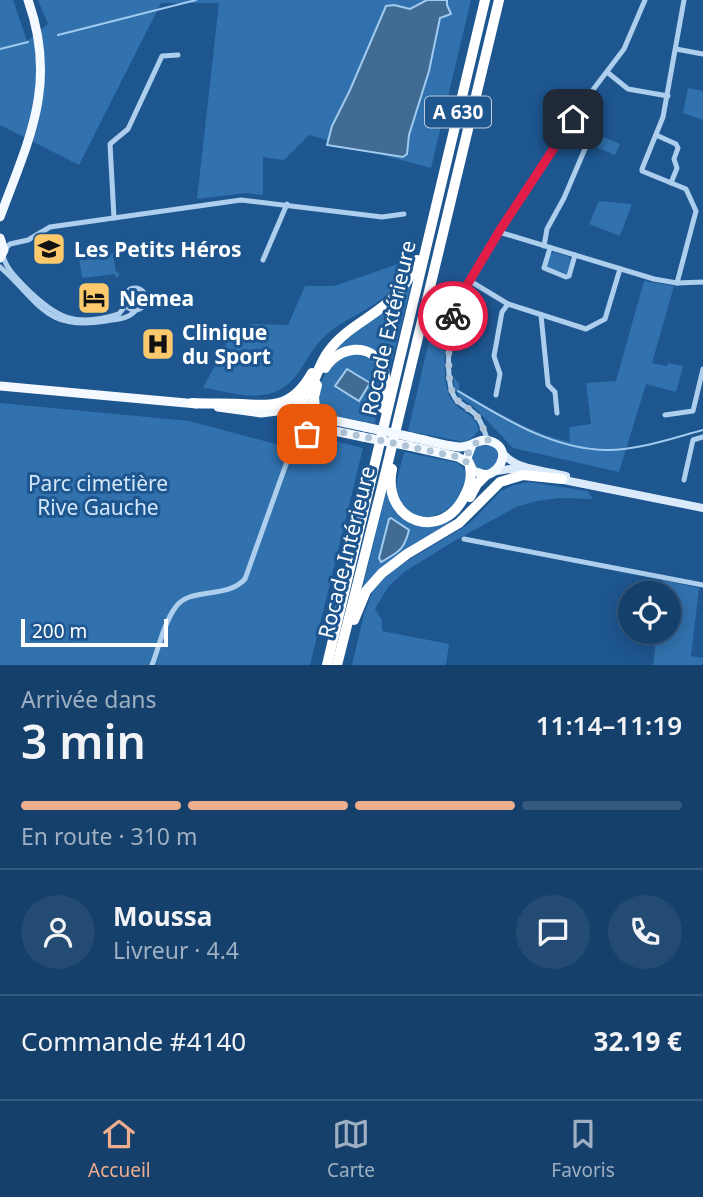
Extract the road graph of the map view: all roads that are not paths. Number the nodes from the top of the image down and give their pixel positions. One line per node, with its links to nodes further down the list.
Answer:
1 (28, 0): 16 (main road)
2 (485, 0): 18 (highway, Rocade Extérieure / A 630)
3 (499, 0): 35 (highway, Rocade Intérieure / A 630)
4 (645, 0): 9 (street)
5 (684, 0): 6 (street)
6 (676, 49): 7 (street); 10 (street)
7 (703, 54)
8 (178, 55): 17 (street)
9 (607, 72): 10 (street); 11 (street)
10 (668, 96): 12 (street)
11 (573, 119): 19 (street); 21 (street)
12 (656, 135): 13 (street); 13 (street)
13 (671, 183): 28 (street)
14 (287, 204): 15 (street); 17 (street); 23 (street)
15 (404, 214)
16 (0, 217)
17 (114, 218): 20 (street)
18 (432, 225): 33 (highway); 49 (highway, Rocade Extérieure / A 630)
19 (499, 232): 21 (street); 26 (street)
20 (2, 245): 30 (street)
21 (547, 247): 22 (street); 22 (street)
22 (575, 255): 25 (street)
23 (263, 260)
24 (0, 267): 31 (street)
25 (620, 269): 28 (street); 32 (street)
26 (470, 281): 29 (street); 50 (street)
27 (703, 282): 28 (street)
28 (677, 283)
29 (508, 304): 32 (street); 37 (street)
30 (126, 305): 31 (street); 31 (street)
31 (136, 310)
32 (541, 315): 42 (street)
33 (352, 331): 38 (highway); 39 (highway)
34 (703, 369): 43 (street)
35 (407, 382): 52 (highway); 64 (highway, Rocade Intérieure / A 630)
36 (2, 387): 38 (main road)
37 (496, 395)
38 (192, 403): 41 (main road)
39 (294, 405): 40 (main road); 41 (main road); 46 (main road)
40 (316, 411): 44 (main road); 45 (main road); 49 (highway)
41 (261, 413): 46 (main road)
42 (558, 413)
43 (665, 415)
44 (312, 431): 45 (main road); 46 (main road)
45 (364, 432): 48 (main road, bridge)
46 (293, 433): 62 (street)
47 (703, 438): 56 (street)
48 (410, 441): 50 (main road); 52 (main road)
49 (380, 442): 63 (highway, Rocade Extérieure / A 630)
50 (480, 442): 51 (main road); 52 (main road)
51 (502, 452): 53 (main road); 57 (main road)
52 (469, 465): 54 (main road)
53 (497, 471): 54 (main road); 55 (main road)
54 (486, 475): 59 (highway)
55 (562, 479): 57 (main road); 59 (highway)
56 (684, 480)
57 (599, 486): 58 (main road)
58 (703, 508)
59 (448, 528): 64 (highway)
60 (464, 539): 61 (street)
61 (703, 584)
62 (152, 665)
63 (327, 665)
64 (340, 665)

